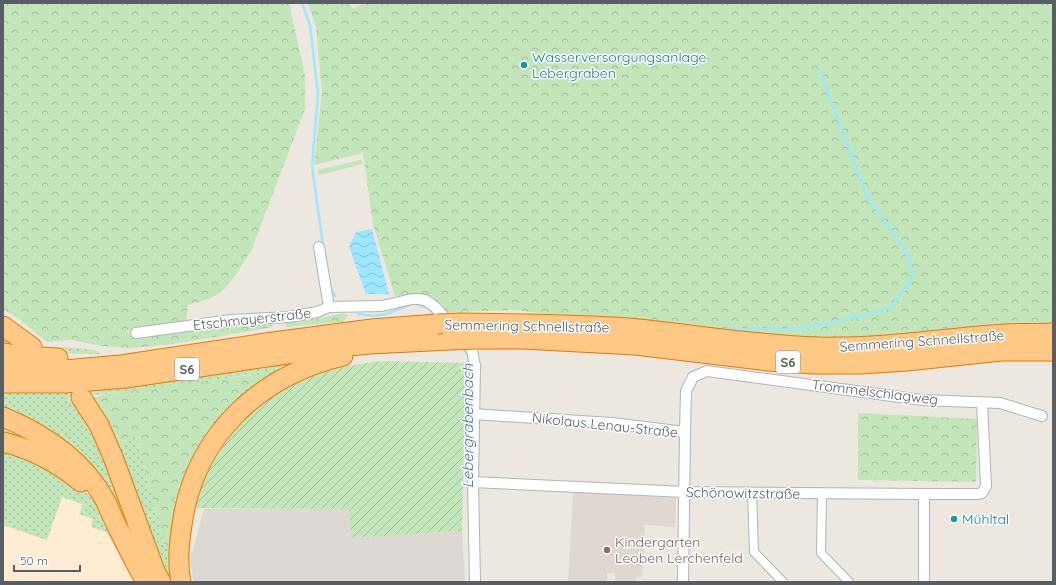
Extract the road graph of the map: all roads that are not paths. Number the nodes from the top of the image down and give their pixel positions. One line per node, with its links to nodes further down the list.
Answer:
1 (319, 247): 2 (street)
2 (329, 307): 4 (street, Etschmayerstraße); 15 (street, Etschmayerstraße)
3 (3, 326): 7 (highway)
4 (136, 333)
5 (1053, 333): 10 (highway, Semmering Schnellstraße / S6, bridge)
6 (370, 344): 8 (highway, Semmering Schnellstraße / S6, bridge); 12 (highway, Semmering Schnellstraße / S6); 28 (highway)
7 (32, 348)
8 (1053, 351)
9 (3, 353): 10 (highway)
10 (120, 365): 11 (highway, Semmering Schnellstraße / S6)
11 (3, 370)
12 (3, 383)
13 (81, 398): 27 (highway)
14 (982, 403): 16 (street, Trommelschlagweg); 18 (street, Trommelschlagweg); 24 (street, Schönowitzstraße)
15 (474, 414): 18 (street, Nikolaus Lenau-Straße); 20 (street, Etschmayerstraße)
16 (1042, 416)
17 (3, 417): 25 (highway)
18 (685, 432): 21 (street, Nikolaus Lenau-Straße)
19 (3, 442): 25 (highway)
20 (473, 482): 21 (street, Schönowitzstraße); 29 (street, Etschmayerstraße)
21 (685, 492): 22 (street, Schönowitzstraße); 30 (street, Nikolaus Lenau-Straße)
22 (752, 492): 23 (street, Schönowitzstraße); 31 (street)
23 (822, 494): 24 (street, Schönowitzstraße); 32 (street)
24 (924, 494): 33 (street)
25 (119, 530): 26 (highway)
26 (146, 582)
27 (161, 582)
28 (181, 582)
29 (475, 582)
30 (683, 582)
31 (783, 582)
32 (849, 582)
33 (924, 582)

